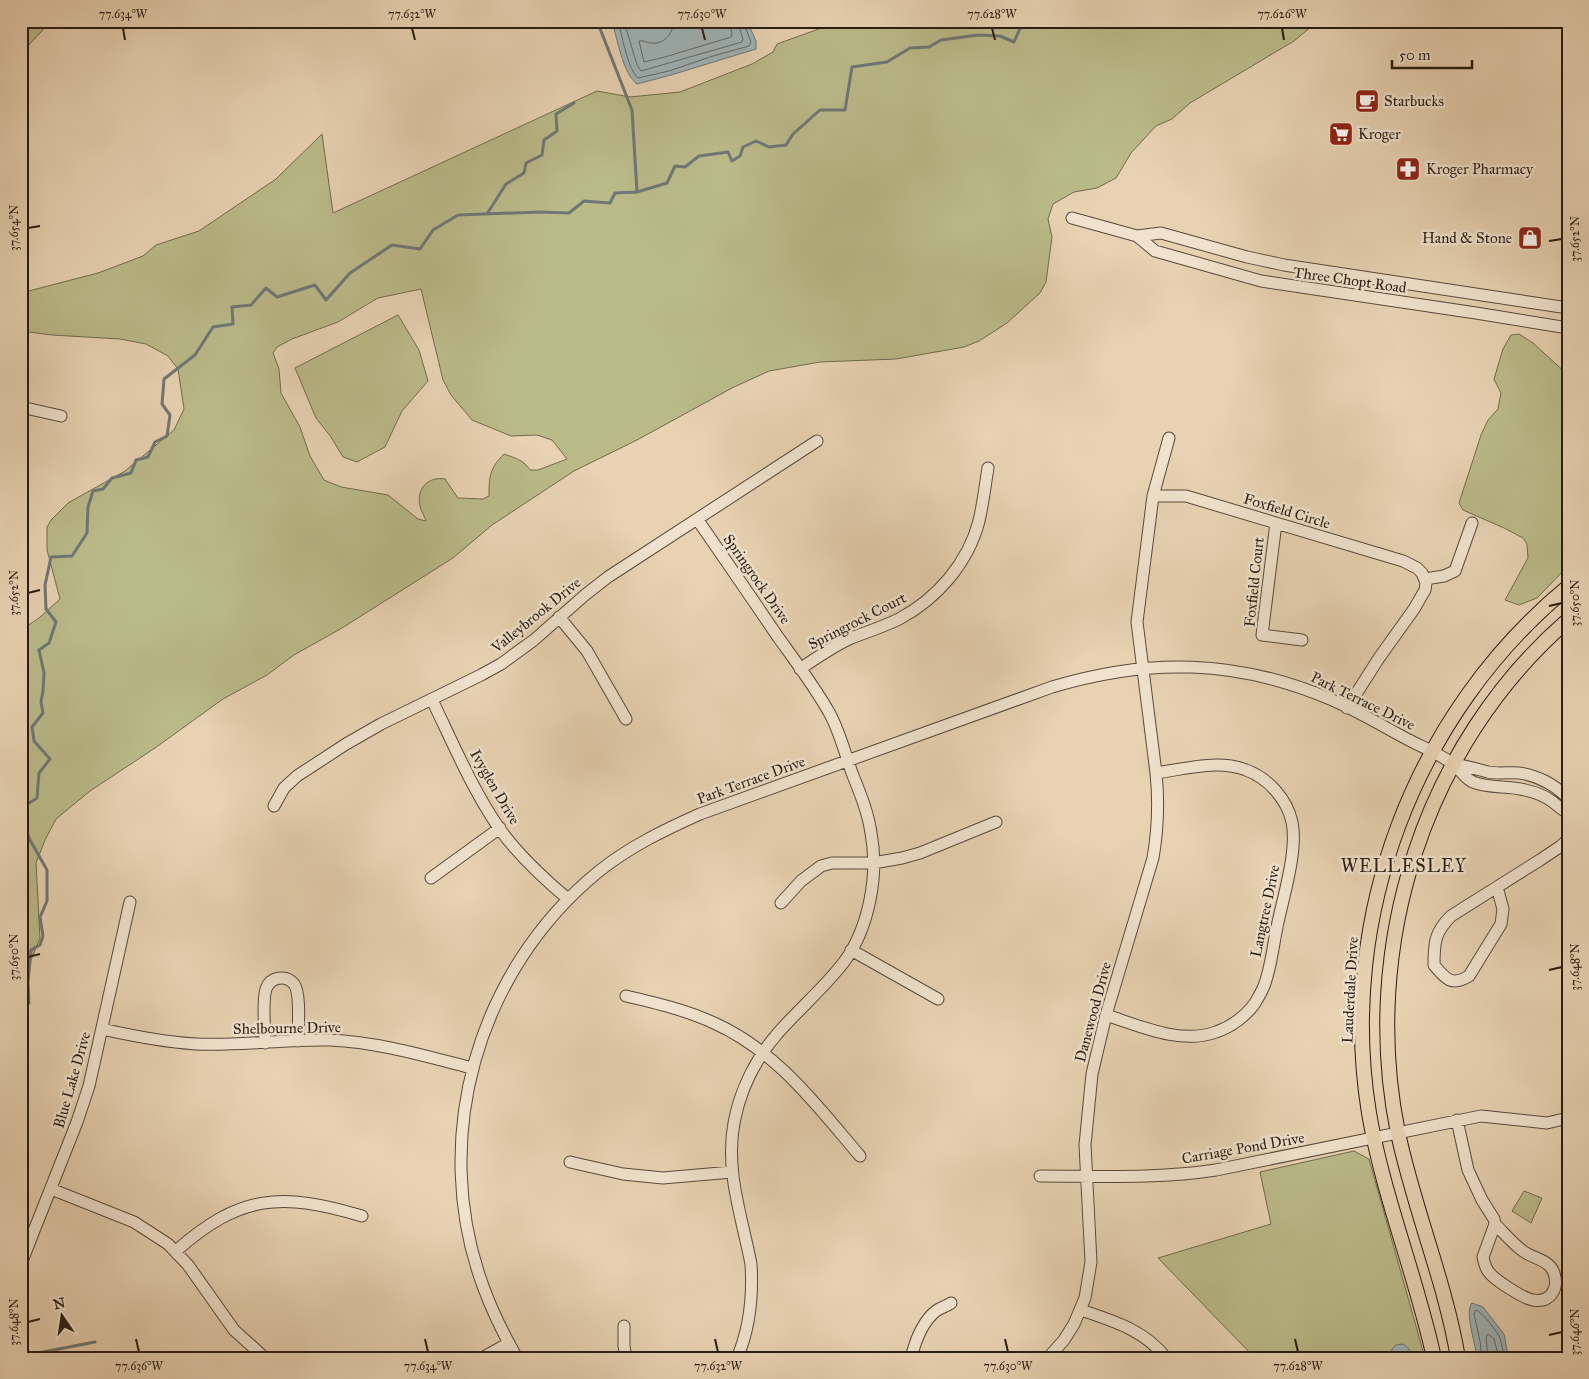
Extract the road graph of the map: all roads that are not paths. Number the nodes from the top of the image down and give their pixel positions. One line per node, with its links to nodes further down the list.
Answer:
1 (1072, 218): 2 (street, Three Chopt Road)
2 (1137, 236): 3 (street, Three Chopt Road); 4 (street, Three Chopt Road)
3 (1568, 308)
4 (1568, 328)
5 (21, 407): 6 (street)
6 (61, 416)
7 (1169, 438): 10 (street)
8 (818, 441): 11 (street, Valleybrook Drive)
9 (988, 468): 19 (street, Springrock Court)
10 (1153, 496): 12 (street, Foxfield Circle); 20 (street)
11 (697, 519): 16 (street, Valleybrook Drive); 19 (street, Springrock Drive)
12 (1276, 523): 14 (street, Foxfield Circle); 18 (street, Foxfield Court)
13 (1472, 523): 14 (street)
14 (1425, 579): 22 (street)
15 (1568, 587): 24 (main road, Lauderdale Drive)
16 (559, 617): 21 (street, Valleybrook Drive); 23 (street)
17 (1568, 620): 26 (main road)
18 (1302, 640)
19 (800, 668): 25 (street, Springrock Drive)
20 (1142, 668): 22 (street, Park Terrace Drive); 25 (street, Park Terrace Drive); 27 (street, Danewood Drive)
21 (432, 700): 29 (street, Valleybrook Drive); 32 (street, Ivyglen Drive)
22 (1347, 708): 24 (street, Park Terrace Drive)
23 (626, 719)
24 (1432, 753): 26 (street, Park Terrace Drive); 52 (main road, Lauderdale Drive)
25 (848, 761): 34 (street, Springrock Drive); 37 (street, Park Terrace Drive)
26 (1454, 764): 28 (street); 30 (street); 51 (main road)
27 (1156, 773): 43 (street, Danewood Drive); 43 (street, Langtree Drive)
28 (1568, 798)
29 (274, 806)
30 (1568, 813)
31 (996, 822): 34 (street)
32 (500, 828): 35 (street); 37 (street, Ivyglen Drive)
33 (1568, 839): 36 (street)
34 (873, 863): 39 (street); 40 (street, Springrock Drive)
35 (431, 878)
36 (1497, 887): 36 (street)
37 (568, 900): 48 (street, Park Terrace Drive)
38 (130, 902): 44 (street, Blue Lake Drive)
39 (781, 903)
40 (852, 950): 42 (street); 47 (street, Springrock Drive)
41 (626, 996): 47 (street)
42 (938, 999)
43 (1106, 1015): 57 (street, Danewood Drive)
44 (102, 1029): 46 (street, Shelbourne Drive); 58 (street, Blue Lake Drive)
45 (298, 1041): 46 (street, Shelbourne Drive); 46 (street); 48 (street, Shelbourne Drive)
46 (265, 1043)
47 (762, 1053): 53 (street); 55 (street, Springrock Drive)
48 (472, 1068): 66 (street, Park Terrace Drive)
49 (1568, 1118): 50 (street, Carriage Pond Drive)
50 (1458, 1120): 51 (street, Carriage Pond Drive); 60 (street)
51 (1398, 1133): 52 (street, Carriage Pond Drive); 76 (main road)
52 (1374, 1138): 57 (street, Carriage Pond Drive); 75 (main road, Lauderdale Drive)
53 (860, 1156)
54 (570, 1162): 55 (street)
55 (732, 1172): 71 (street, Springrock Drive)
56 (1040, 1176): 57 (street, Carriage Pond Drive)
57 (1087, 1176): 64 (street, Danewood Drive)
58 (51, 1189): 61 (street); 62 (street, Blue Lake Drive)
59 (362, 1216): 61 (street)
60 (1496, 1224): 60 (street)
61 (176, 1251): 67 (street)
62 (22, 1261)
63 (951, 1303): 72 (street)
64 (1081, 1310): 73 (street, Danewood Drive); 74 (street)
65 (624, 1326): 70 (street)
66 (508, 1343): 68 (street); 69 (street, Park Terrace Drive)
67 (265, 1358)
68 (482, 1358)
69 (517, 1358)
70 (626, 1358)
71 (737, 1358)
72 (911, 1358)
73 (1048, 1358)
74 (1166, 1358)
75 (1434, 1358)
76 (1458, 1358)

